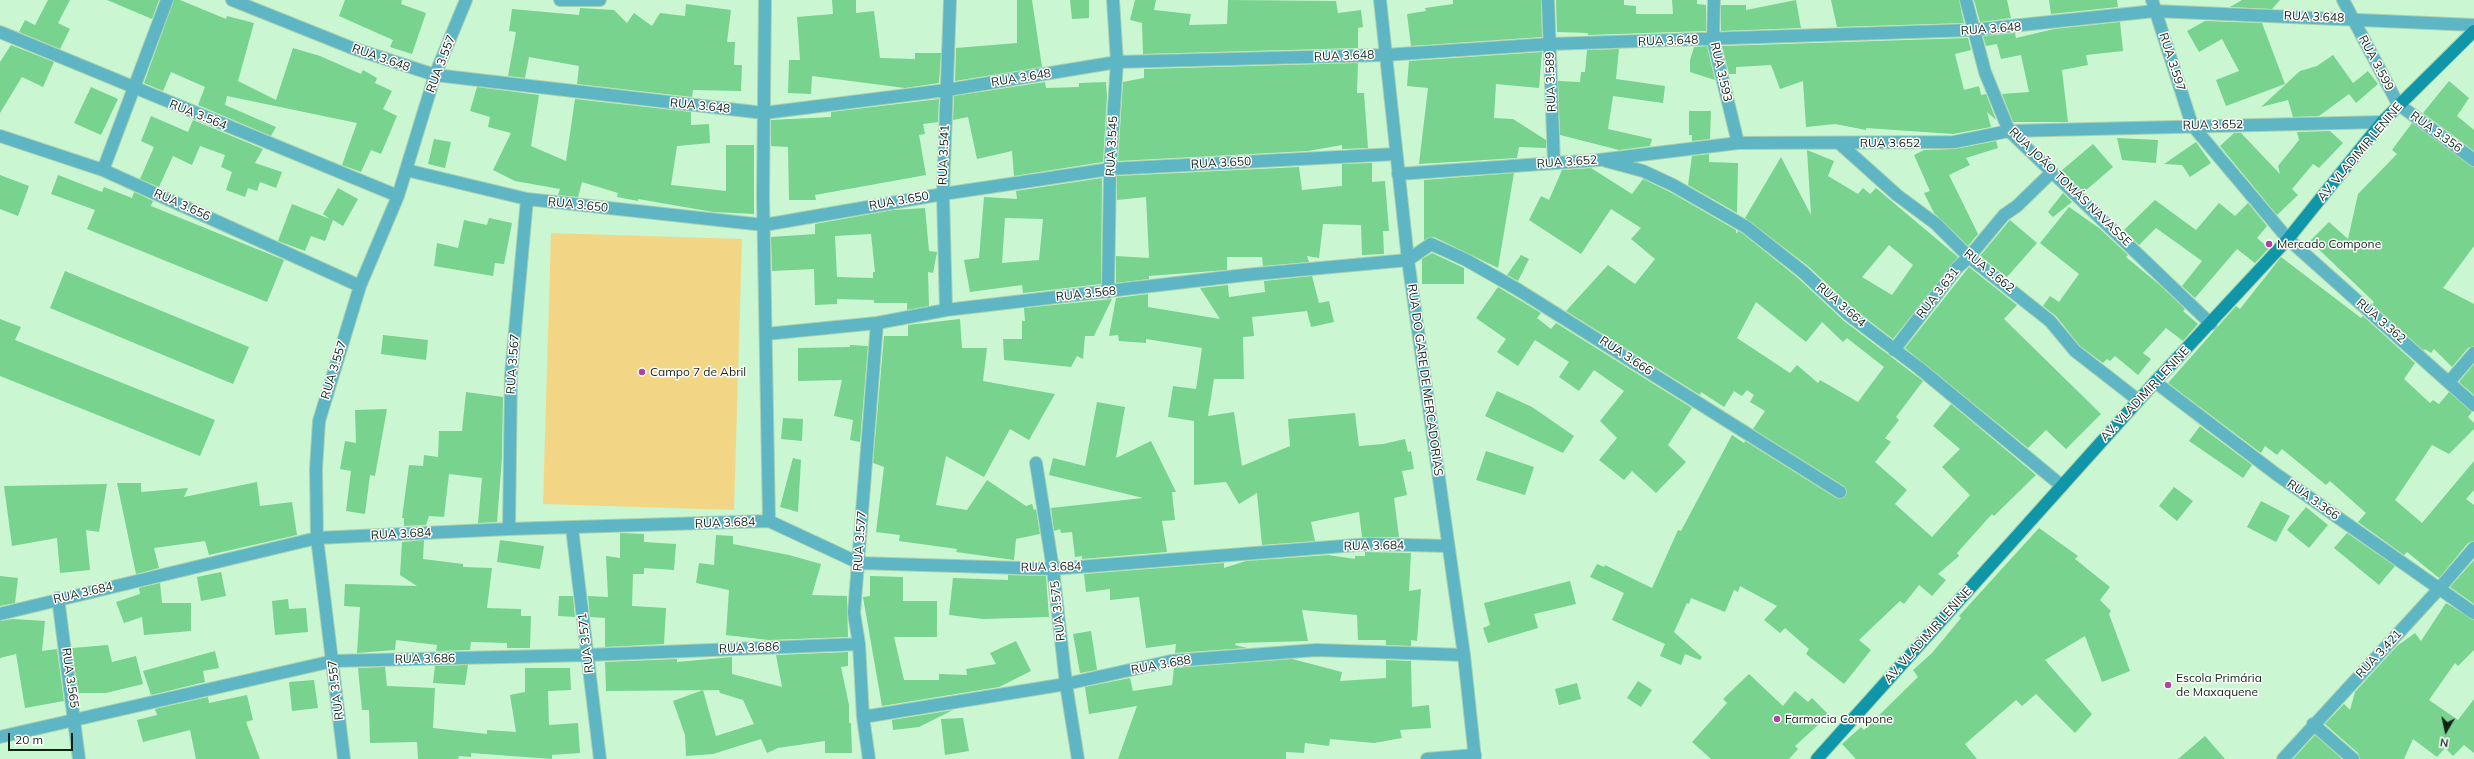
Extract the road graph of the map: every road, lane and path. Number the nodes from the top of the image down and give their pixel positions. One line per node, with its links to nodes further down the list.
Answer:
1 (168, 0): 25 (street)
2 (232, 0): 24 (street, RUA 3.648)
3 (466, 0): 24 (street, RUA 3.557)
4 (560, 0): 5 (street)
5 (600, 0)
6 (765, 0): 28 (street)
7 (950, 0): 26 (street, RUA 3.541)
8 (1113, 0): 23 (street, RUA 3.545)
9 (1380, 0): 22 (street, RUA DO GARE DE MERCADORIAS)
10 (1548, 0): 21 (street, RUA 3.589)
11 (1714, 0): 20 (street, RUA 3.593)
12 (1966, 0): 17 (street, RUA JOÃO TOMÁS NAVASSE)
13 (2343, 0): 15 (street, RUA 3.599)
14 (2154, 6): 15 (street, RUA 3.648); 17 (street, RUA 3.648); 30 (street, RUA 3.597)
15 (2353, 19): 16 (street, RUA 3.648); 27 (street, RUA 3.599)
16 (2474, 25)
17 (1973, 30): 20 (street, RUA 3.648); 31 (street, RUA JOÃO TOMÁS NAVASSE)
18 (2474, 31): 27 (main road, AV. VLADIMIR LENINE)
19 (0, 32): 25 (street, RUA 3.564)
20 (1713, 40): 21 (street, RUA 3.648); 33 (street, RUA 3.593)
21 (1550, 44): 22 (street, RUA 3.648); 38 (street, RUA 3.589)
22 (1385, 55): 23 (street, RUA 3.648); 35 (street, RUA DO GARE DE MERCADORIAS)
23 (1117, 62): 26 (street, RUA 3.648); 39 (street, RUA 3.545)
24 (435, 76): 28 (street, RUA 3.648); 41 (street, RUA 3.557)
25 (133, 88): 40 (street); 45 (street, RUA 3.564)
26 (947, 90): 28 (street, RUA 3.648); 44 (street, RUA 3.541)
27 (2398, 104): 29 (main road, AV. VLADIMIR LENINE); 37 (street, RUA 3.356)
28 (764, 113): 47 (street)
29 (2382, 122): 30 (street, RUA 3.652); 48 (main road, AV. VLADIMIR LENINE)
30 (2192, 125): 31 (street, RUA 3.652); 48 (street, RUA 3.362)
31 (2009, 131): 34 (street, RUA 3.652); 42 (street, RUA JOÃO TOMÁS NAVASSE)
32 (0, 136): 40 (street, RUA 3.656)
33 (1738, 143): 34 (street, RUA 3.652); 36 (street, RUA 3.652)
34 (1839, 143): 49 (street, RUA 3.662)
35 (1396, 154): 39 (street, RUA 3.650); 43 (street, RUA DO GARE DE MERCADORIAS)
36 (1599, 160): 38 (street, RUA 3.652); 57 (street, RUA 3.664)
37 (2474, 160)
38 (1554, 163): 43 (street, RUA 3.652)
39 (1110, 169): 44 (street, RUA 3.650); 52 (street, RUA 3.545)
40 (103, 170): 51 (street, RUA 3.656)
41 (406, 170): 45 (street, RUA 3.557); 46 (street, RUA 3.650)
42 (2052, 172): 49 (street, RUA 3.631); 55 (street, RUA JOÃO TOMÁS NAVASSE)
43 (1398, 174): 50 (street, RUA DO GARE DE MERCADORIAS)
44 (943, 194): 47 (street, RUA 3.650); 53 (street, RUA 3.541)
45 (398, 196): 51 (street, RUA 3.557)
46 (526, 199): 47 (street, RUA 3.650); 68 (street, RUA 3.567)
47 (764, 225): 56 (street)
48 (2288, 239): 55 (main road, AV. VLADIMIR LENINE); 60 (street, RUA 3.362)
49 (1969, 257): 57 (street, RUA 3.631); 61 (street, RUA 3.662)
50 (1408, 260): 52 (street, RUA 3.568); 65 (street, RUA 3.666); 70 (street, RUA DO GARE DE MERCADORIAS)
51 (360, 286): 69 (street, RUA 3.557)
52 (1108, 292): 53 (street, RUA 3.568)
53 (946, 310): 54 (street, RUA 3.568)
54 (877, 323): 56 (street, RUA 3.568); 72 (street, RUA 3.577)
55 (2211, 324): 59 (main road, AV. VLADIMIR LENINE)
56 (766, 334): 66 (street)
57 (1894, 350): 64 (street, RUA 3.664)
58 (2474, 353): 60 (street)
59 (2155, 382): 61 (main road, AV. VLADIMIR LENINE); 74 (street, RUA 3.366)
60 (2449, 382): 62 (street, RUA 3.362)
61 (2138, 400): 64 (main road, AV. VLADIMIR LENINE)
62 (2474, 405)
63 (1036, 463): 73 (street, RUA 3.575)
64 (2062, 486): 94 (main road, AV. VLADIMIR LENINE)
65 (1840, 492)
66 (769, 521): 67 (street, RUA 3.684); 72 (street, RUA 3.684)
67 (572, 528): 68 (street, RUA 3.684); 79 (street, RUA 3.571)
68 (509, 529): 69 (street, RUA 3.684)
69 (317, 538): 75 (street, RUA 3.684); 81 (street, RUA 3.557)
70 (1448, 546): 73 (street, RUA 3.684); 80 (street, RUA DO GARE DE MERCADORIAS)
71 (2474, 548): 74 (street, RUA 3.421)
72 (859, 563): 73 (street, RUA 3.684); 78 (street, RUA 3.577)
73 (1053, 569): 82 (street, RUA 3.575)
74 (2438, 590): 76 (street, RUA 3.366); 85 (street, RUA 3.421)
75 (58, 598): 77 (street, RUA 3.684); 84 (street, RUA 3.565)
76 (2474, 613)
77 (0, 614)
78 (859, 644): 79 (street, RUA 3.686); 83 (street, RUA 3.577)
79 (588, 655): 81 (street, RUA 3.686); 90 (street, RUA 3.571)
80 (1464, 656): 82 (street, RUA 3.688); 87 (street, RUA DO GARE DE MERCADORIAS)
81 (333, 661): 84 (street, RUA 3.686); 89 (street, RUA 3.557)
82 (1066, 684): 83 (street, RUA 3.688); 92 (street, RUA 3.575)
83 (863, 717): 91 (street, RUA 3.577)
84 (75, 718): 86 (street, RUA 3.686); 88 (street, RUA 3.565)
85 (2313, 724): 95 (street, RUA 3.421); 96 (street)
86 (0, 737)
87 (1475, 757): 93 (street)
88 (79, 759)
89 (344, 759)
90 (600, 759)
91 (869, 759)
92 (1078, 759)
93 (1427, 759)
94 (1817, 759)
95 (2283, 759)
96 (2353, 759)

